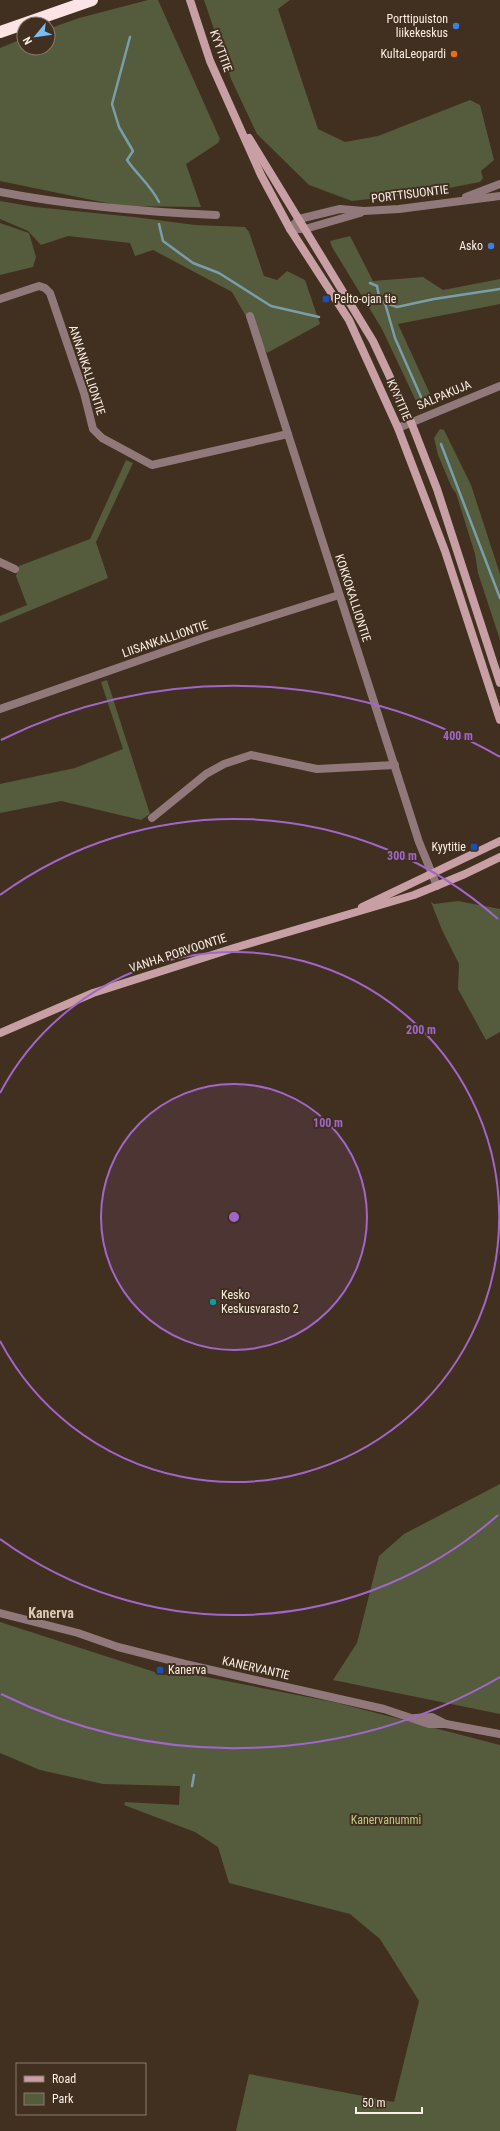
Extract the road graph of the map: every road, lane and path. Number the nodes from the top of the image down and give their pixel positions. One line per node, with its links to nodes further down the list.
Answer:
1 (92, 0): 3 (highway)
2 (190, 0): 4 (main road, KYYTITIE)
3 (0, 32)
4 (231, 109): 11 (main road, KYYTITIE); 12 (main road, KYYTITIE)
5 (500, 184): 8 (street, PORTTISUONTIE)
6 (0, 192): 10 (street)
7 (500, 196): 8 (street, PORTTISUONTIE)
8 (459, 200): 9 (street, PORTTISUONTIE)
9 (364, 212): 11 (street, PORTTISUONTIE); 13 (street, PORTTISUONTIE)
10 (216, 215)
11 (299, 219): 12 (street); 13 (main road, KYYTITIE)
12 (290, 229): 13 (street, PORTTISUONTIE); 18 (main road, KYYTITIE)
13 (305, 229): 17 (main road, KYYTITIE)
14 (0, 299): 19 (street, ANNANKALLIONTIE)
15 (250, 316): 19 (street, KOKKOKALLIONTIE)
16 (500, 386): 17 (street, SALPAKUJA)
17 (411, 422): 18 (street, SALPAKUJA); 23 (main road, KYYTITIE)
18 (398, 428): 25 (main road, KYYTITIE)
19 (288, 434): 22 (street, KOKKOKALLIONTIE)
20 (0, 562): 21 (street)
21 (15, 569)
22 (339, 595): 24 (street, LIISANKALLIONTIE); 26 (street, KOKKOKALLIONTIE)
23 (500, 683)
24 (0, 709)
25 (500, 720)
26 (395, 765): 27 (street); 30 (street, KOKKOKALLIONTIE)
27 (152, 818)
28 (500, 842): 30 (main road, VANHA PORVOONTIE)
29 (500, 857): 31 (main road, VANHA PORVOONTIE)
30 (432, 875): 31 (street, KOKKOKALLIONTIE); 32 (main road, VANHA PORVOONTIE)
31 (437, 886): 32 (main road, VANHA PORVOONTIE)
32 (353, 912): 33 (main road, VANHA PORVOONTIE)
33 (13, 1028): 34 (main road, VANHA PORVOONTIE); 35 (main road, VANHA PORVOONTIE)
34 (0, 1033)
35 (0, 1036)
36 (0, 1613): 37 (street, KANERVANTIE)
37 (500, 1734)

